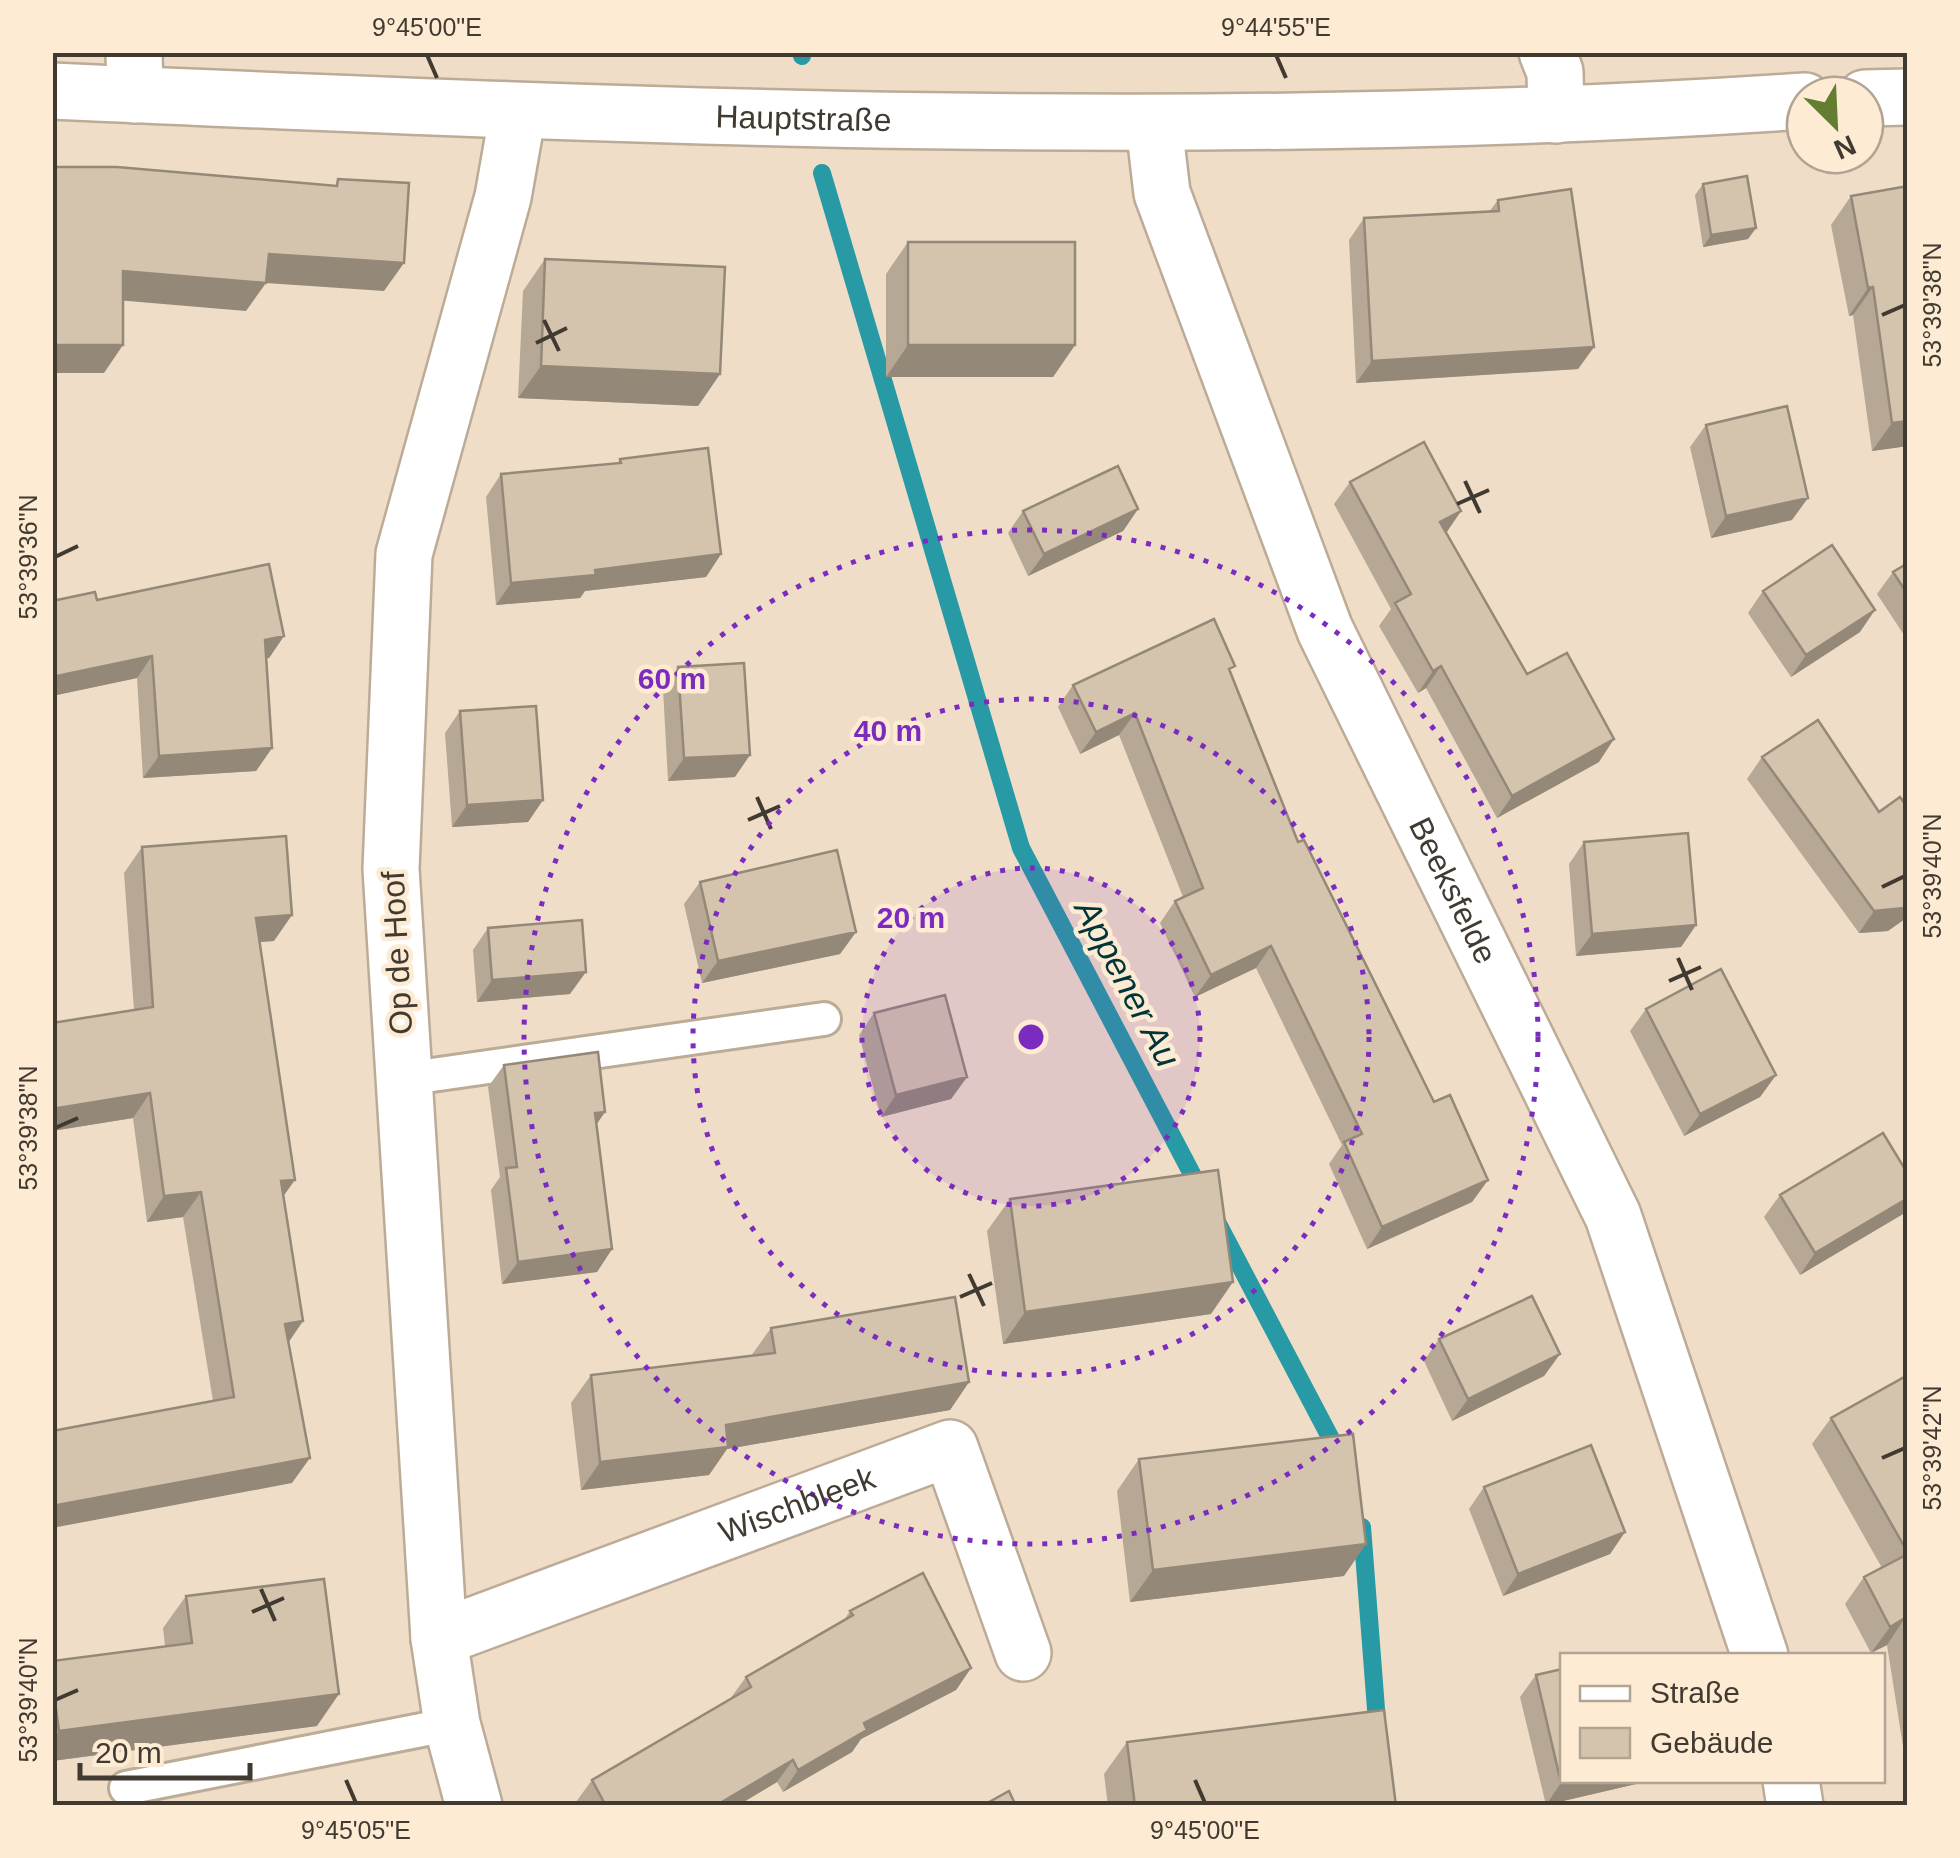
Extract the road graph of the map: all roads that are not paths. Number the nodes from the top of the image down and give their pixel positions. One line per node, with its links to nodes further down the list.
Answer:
1 (1547, 52): 6 (street)
2 (134, 74): 3 (street, Hauptstraße); 5 (street, Hauptstraße)
3 (52, 92)
4 (1785, 102): 6 (street, Hauptstraße)
5 (518, 112): 7 (street, Hauptstraße); 9 (street, Op de Hoof)
6 (1556, 115): 7 (street, Hauptstraße)
7 (1154, 125): 12 (street, Beeksfelde)
8 (824, 1019): 9 (lane)
9 (404, 1080): 10 (street, Op de Hoof)
10 (440, 1638): 11 (street, Wischbleek); 13 (street, Op de Hoof)
11 (1022, 1653)
12 (1759, 1653)
13 (452, 1724): 14 (lane); 15 (street, Op de Hoof)
14 (126, 1788)
15 (474, 1806)

